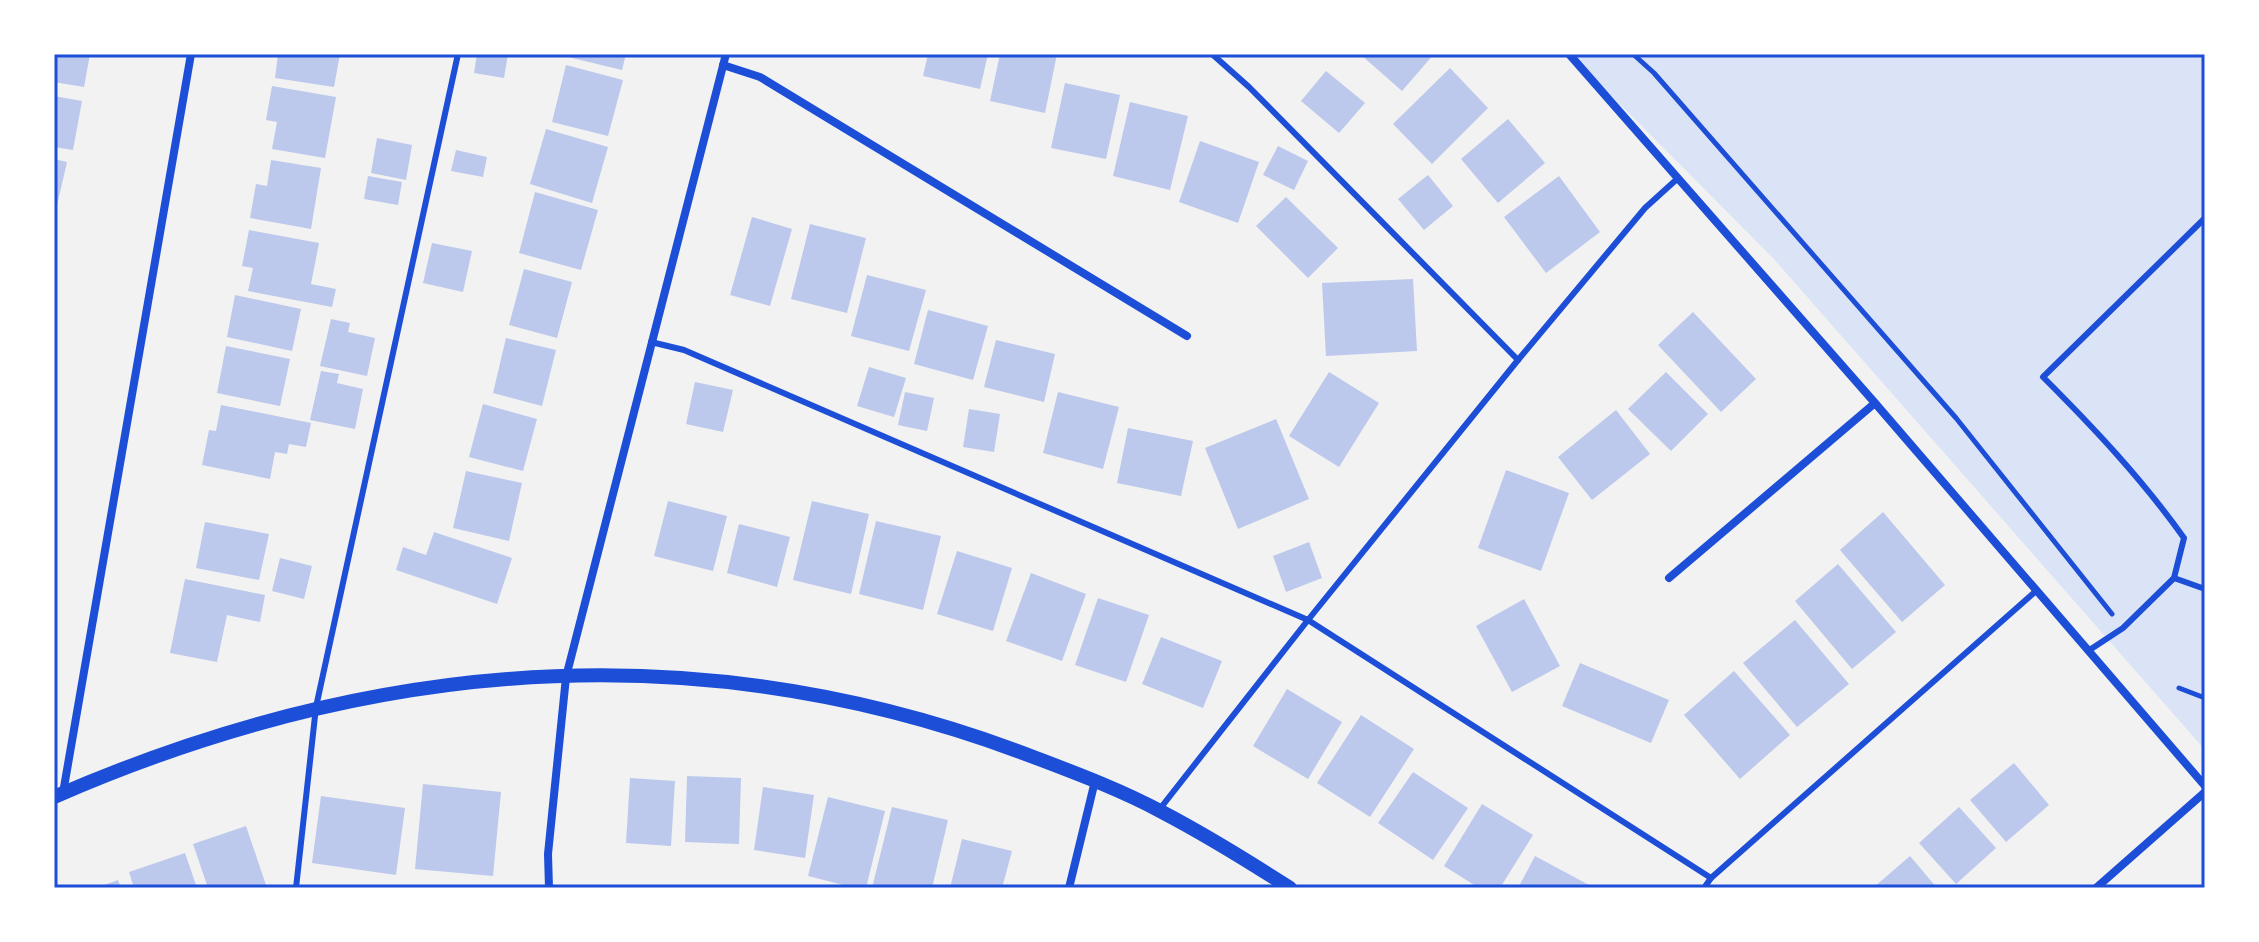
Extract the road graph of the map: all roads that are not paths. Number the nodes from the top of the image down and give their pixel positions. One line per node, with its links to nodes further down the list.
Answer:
1 (191, 54): 23 (street)
2 (458, 54): 20 (lane)
3 (726, 54): 6 (street)
4 (1212, 54): 11 (lane)
5 (1569, 54): 7 (street)
6 (723, 65): 9 (street); 10 (street)
7 (1677, 179): 11 (lane); 12 (street)
8 (2205, 218): 14 (lane)
9 (1187, 336)
10 (651, 342): 17 (lane); 19 (street)
11 (1518, 360): 17 (lane)
12 (1875, 403): 13 (street); 16 (street)
13 (1669, 578)
14 (2174, 578): 15 (lane); 18 (lane)
15 (2205, 589)
16 (2036, 591): 18 (street); 25 (lane)
17 (1308, 620): 24 (lane); 25 (lane)
18 (2088, 651): 22 (street)
19 (566, 677): 20 (street); 21 (street); 27 (street)
20 (316, 707): 23 (street); 26 (lane)
21 (1095, 781): 24 (street); 28 (street)
22 (2205, 789): 31 (street)
23 (59, 795)
24 (1159, 810): 29 (street)
25 (1711, 878): 30 (lane)
26 (296, 888)
27 (549, 888)
28 (1069, 888)
29 (1290, 888)
30 (1704, 888)
31 (2096, 888)

